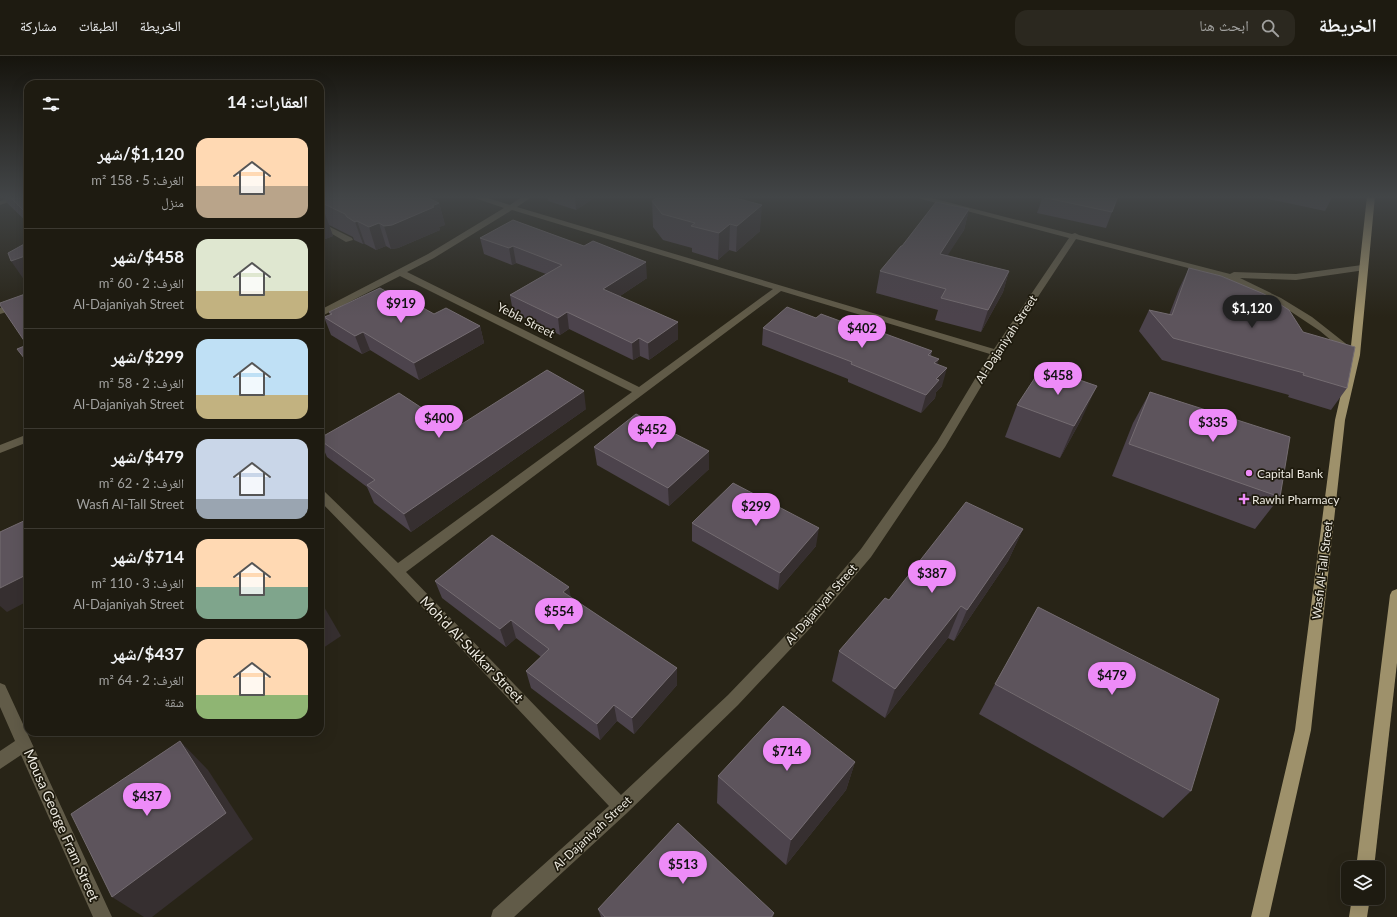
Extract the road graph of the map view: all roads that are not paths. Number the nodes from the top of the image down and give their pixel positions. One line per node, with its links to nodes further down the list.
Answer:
1 (342, 236): 7 (street)
2 (463, 236): 9 (street)
3 (609, 236): 11 (street)
4 (1074, 236): 15 (street, Al-Dajaniyah Street)
5 (1079, 236): 10 (street)
6 (1366, 236): 8 (main road, Wasfi Al-Tall Street)
7 (349, 240)
8 (1362, 268): 10 (street); 16 (main road, Wasfi Al-Tall Street)
9 (402, 273): 14 (street); 17 (street, Yebla Street)
10 (1226, 275): 16 (street)
11 (780, 288): 15 (street); 17 (street)
12 (24, 303): 13 (street)
13 (0, 311)
14 (324, 312)
15 (996, 353): 26 (street, Al-Dajaniyah Street)
16 (1356, 355): 31 (main road, Wasfi Al-Tall Street)
17 (638, 391): 21 (street)
18 (24, 440): 19 (street)
19 (0, 449)
20 (324, 498): 21 (street, Moh'd Al-Sukkar Street)
21 (397, 571): 26 (street, Moh'd Al-Sukkar Street)
22 (1397, 595): 27 (main road)
23 (0, 690): 24 (street, Mousa George Fram Street)
24 (25, 743): 25 (street); 29 (street, Mousa George Fram Street)
25 (0, 761)
26 (621, 806): 30 (street, Al-Dajaniyah Street)
27 (1365, 861)
28 (1360, 905): 32 (main road)
29 (103, 917)
30 (500, 917)
31 (1260, 917)
32 (1358, 917)

